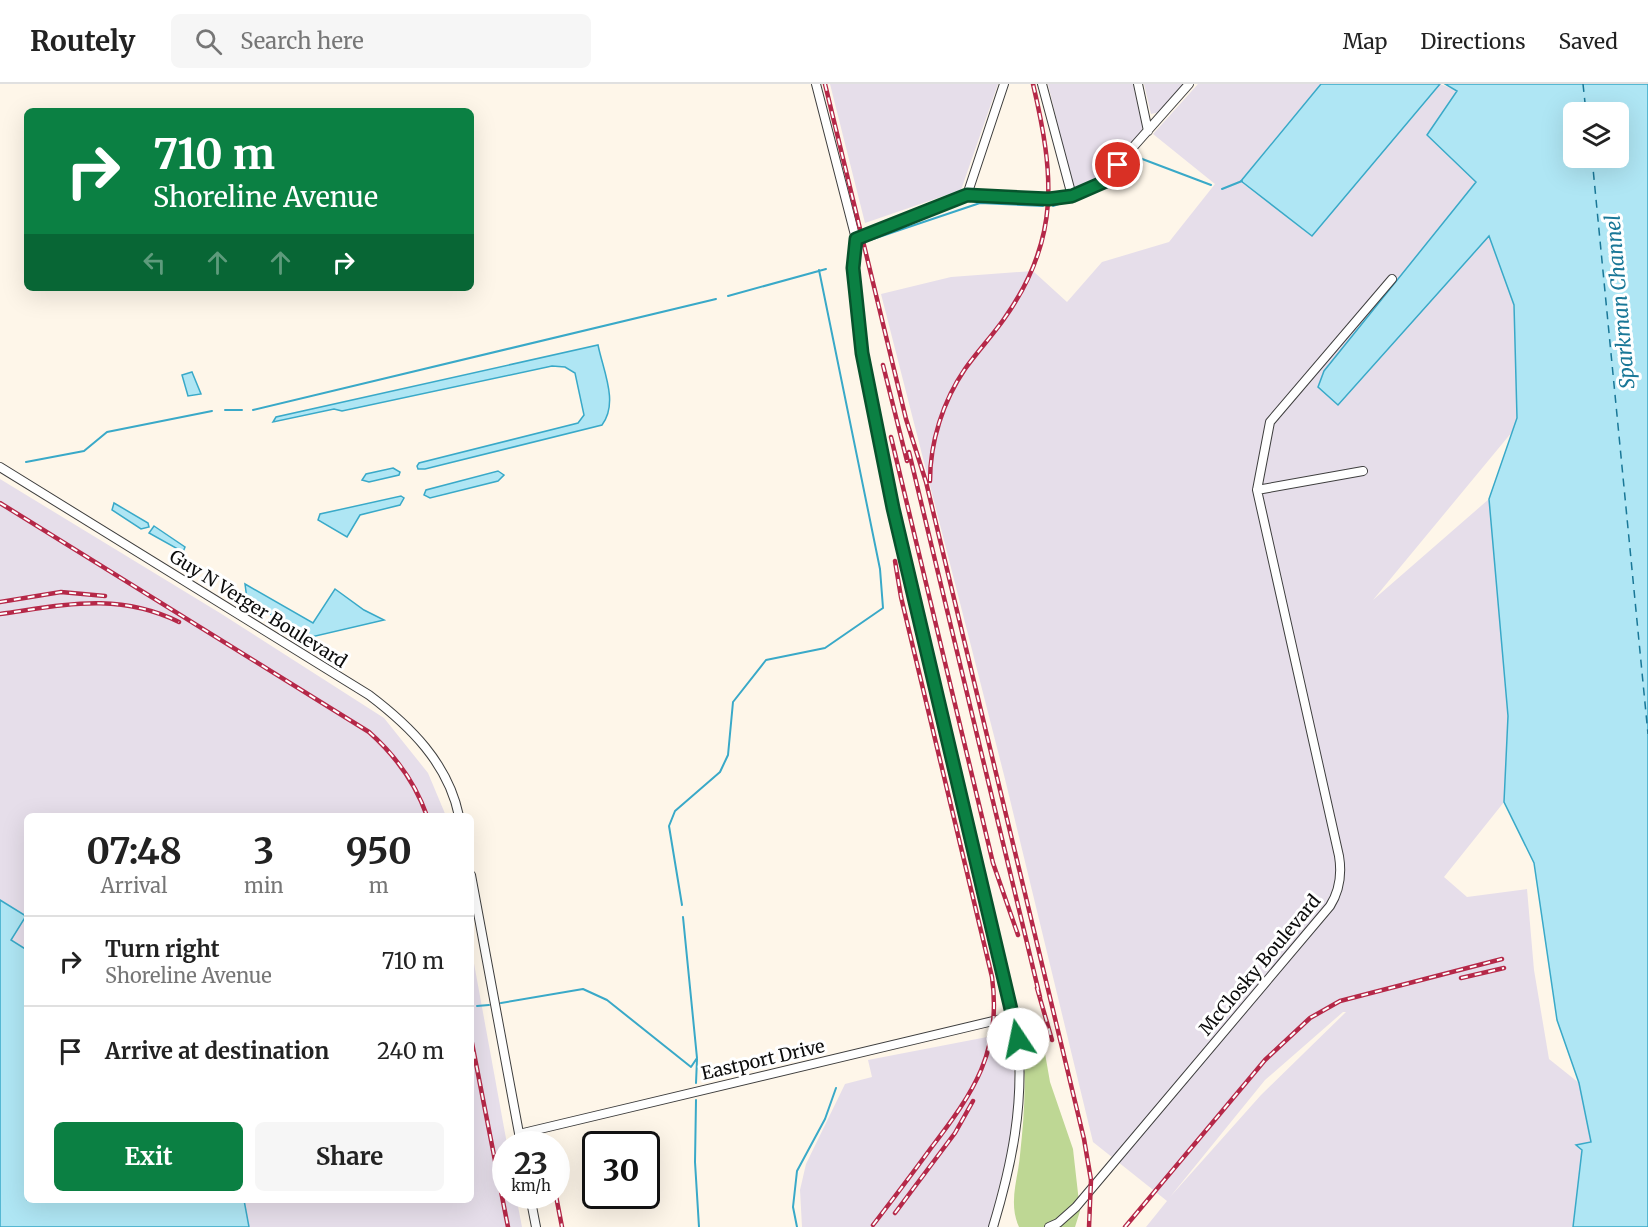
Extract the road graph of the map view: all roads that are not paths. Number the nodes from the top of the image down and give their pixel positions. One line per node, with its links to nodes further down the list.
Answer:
1 (816, 84): 9 (street)
2 (1004, 84): 7 (street)
3 (1042, 84): 8 (street)
4 (1138, 84): 6 (street)
5 (1189, 84): 6 (street)
6 (1148, 131): 8 (street)
7 (967, 195): 8 (street); 9 (street)
8 (1072, 196)
9 (856, 239): 16 (street)
10 (1392, 279): 13 (street, McClosky Boulevard)
11 (0, 467): 14 (street, Guy N Verger Boulevard)
12 (1363, 471): 13 (street)
13 (1257, 490): 22 (street, McClosky Boulevard)
14 (458, 813)
15 (474, 891): 17 (street)
16 (1014, 1016): 18 (street, Eastport Drive); 21 (street)
17 (518, 1131)
18 (532, 1131)
19 (533, 1209): 20 (street)
20 (536, 1227)
21 (993, 1227)
22 (1049, 1227)

